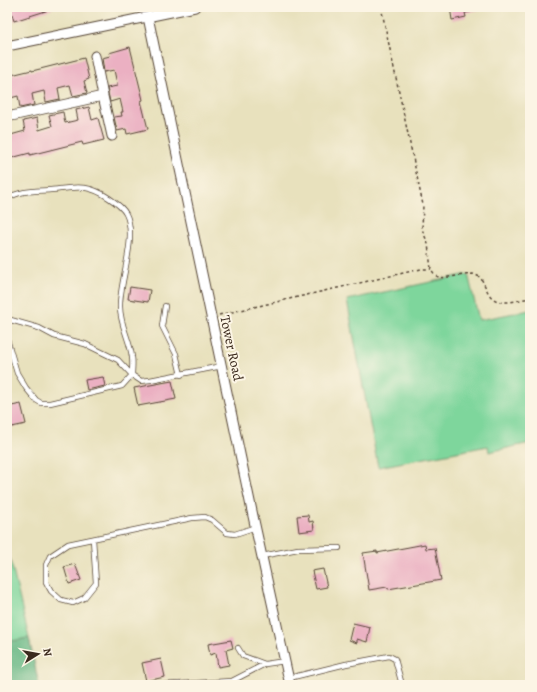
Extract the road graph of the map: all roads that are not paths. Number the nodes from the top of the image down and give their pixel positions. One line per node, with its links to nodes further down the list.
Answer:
1 (195, 7): 2 (street)
2 (148, 17): 3 (street); 12 (street, Tower Road)
3 (7, 46)
4 (95, 56): 5 (street)
5 (103, 96): 6 (street); 7 (street)
6 (7, 117)
7 (112, 136)
8 (7, 199): 13 (lane)
9 (165, 306): 14 (lane)
10 (7, 319): 13 (lane)
11 (7, 339): 13 (lane)
12 (222, 366): 14 (lane); 15 (street, Tower Road)
13 (132, 375): 14 (lane)
14 (181, 375)
15 (256, 527): 16 (lane); 18 (street, Tower Road)
16 (93, 539): 16 (lane)
17 (339, 548): 18 (lane)
18 (262, 556): 20 (street, Tower Road)
19 (238, 648): 21 (lane)
20 (285, 661): 21 (lane); 22 (street, Tower Road)
21 (266, 664): 23 (lane)
22 (290, 681): 24 (lane)
23 (161, 685)
24 (402, 685)

